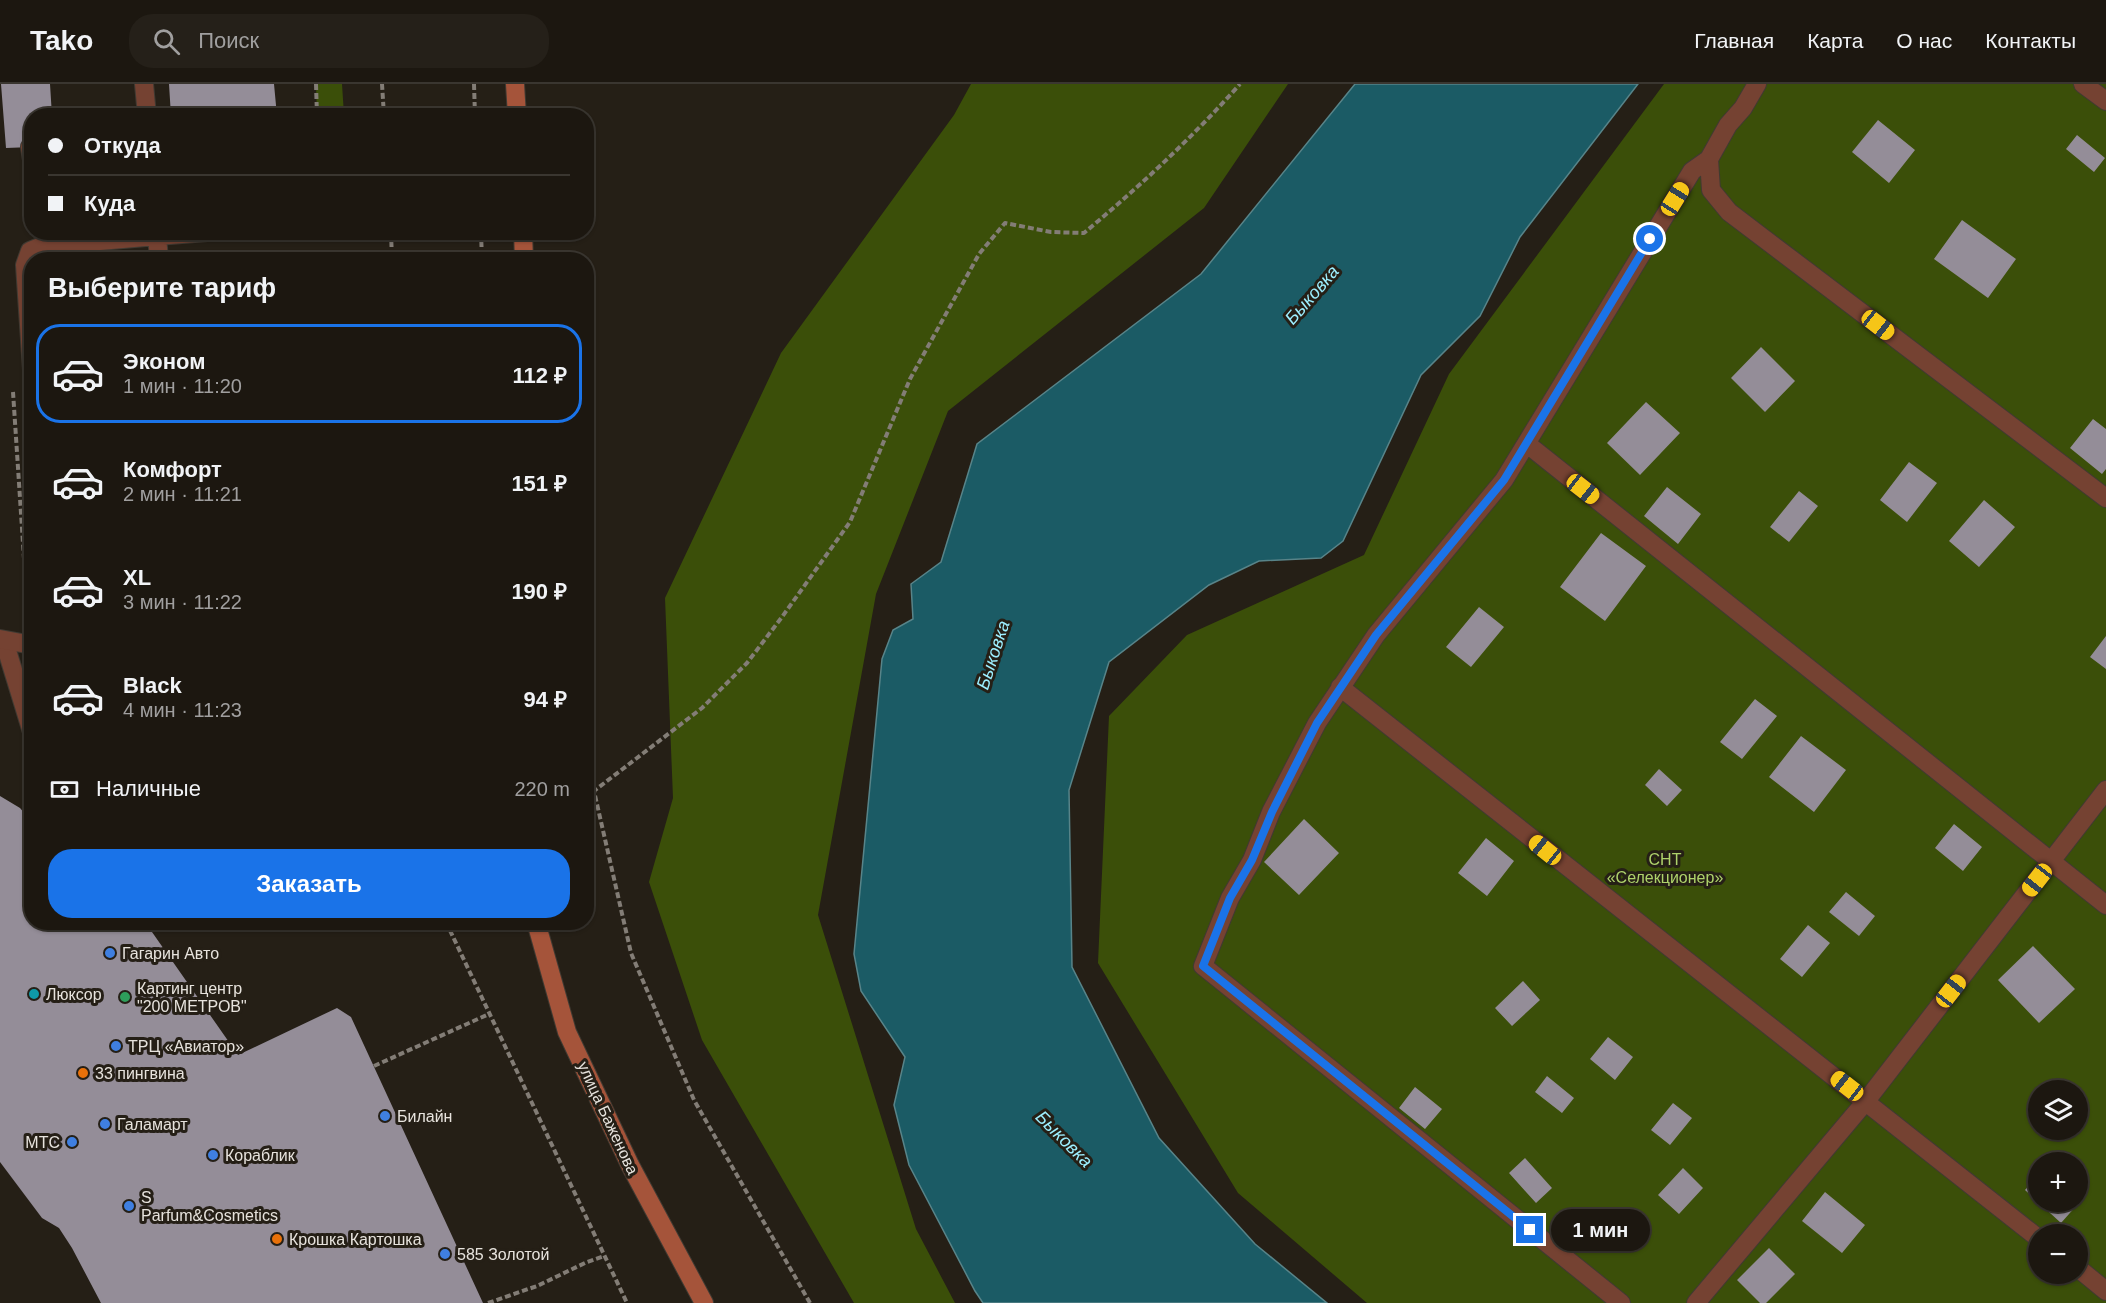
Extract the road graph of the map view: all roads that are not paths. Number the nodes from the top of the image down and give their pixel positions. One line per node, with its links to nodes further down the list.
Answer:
1 (144, 84): 6 (street)
2 (515, 84): 7 (street)
3 (1756, 84): 8 (street)
4 (2083, 84): 5 (street)
5 (2106, 101)
6 (146, 108)
7 (516, 108)
8 (1709, 159): 11 (street); 12 (street)
9 (100, 240): 10 (street)
10 (30, 252)
11 (1527, 444): 15 (street); 18 (street)
12 (2106, 498)
13 (2, 640): 14 (street); 16 (street)
14 (24, 644)
15 (1340, 687): 21 (street); 26 (street)
16 (24, 707)
17 (2106, 790): 18 (street)
18 (2051, 861): 19 (street); 21 (street)
19 (2106, 905)
20 (538, 930): 25 (street, улица Баженова)
21 (1866, 1101): 22 (street); 27 (street)
22 (2028, 1230)
23 (2088, 1277): 24 (street)
24 (2106, 1291)
25 (704, 1303)
26 (1622, 1303)
27 (1696, 1303)

